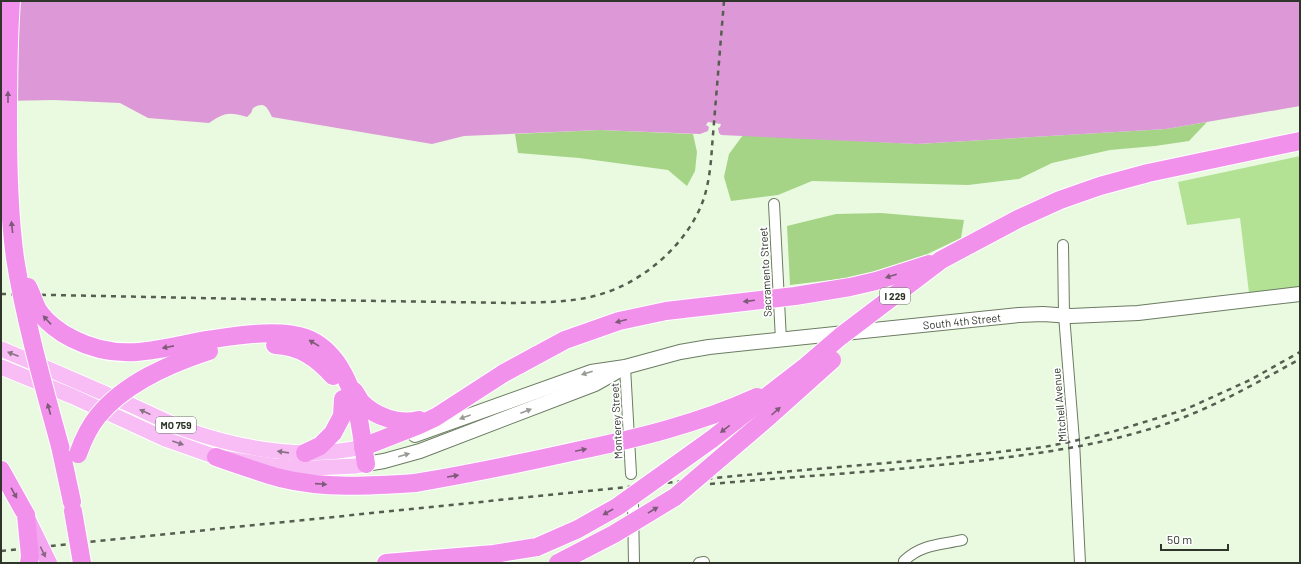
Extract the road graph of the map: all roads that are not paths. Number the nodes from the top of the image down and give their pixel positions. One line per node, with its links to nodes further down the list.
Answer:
1 (11, 1): 5 (highway, one-way to 1, bridge)
2 (1300, 141): 6 (highway, I 229, bridge); 13 (highway, I 229, bridge)
3 (774, 204): 9 (street, Sacramento Street)
4 (1063, 245): 8 (street, Mitchell Avenue)
5 (15, 257): 10 (highway, one-way to 5, bridge); 24 (highway, one-way to 5, bridge)
6 (942, 260): 17 (highway, one-way to 17, bridge); 27 (highway, I 229, one-way to 27, bridge)
7 (1300, 294): 8 (main road, South 4th Street)
8 (1064, 316): 9 (main road, South 4th Street); 38 (street, Mitchell Avenue)
9 (781, 340): 14 (main road, South 4th Street)
10 (207, 345): 15 (highway, one-way to 10); 16 (highway); 24 (highway, bridge)
11 (1, 349): 18 (main road, MO 759, one-way to 11)
12 (1, 366): 20 (main road, MO 759, one-way to 20)
13 (825, 366): 20 (highway, one-way to 13, bridge); 34 (highway, I 229, one-way to 13, bridge)
14 (625, 367): 19 (main road, South 4th Street); 22 (street, Monterey Street)
15 (346, 378): 17 (highway); 19 (highway)
16 (343, 399): 18 (highway); 19 (highway)
17 (436, 417): 19 (highway)
18 (305, 453): 19 (main road, MO 759)
19 (360, 456): 20 (main road)
20 (216, 457)
21 (1, 470): 25 (highway, one-way to 25)
22 (631, 474)
23 (633, 505): 35 (street)
24 (72, 506): 31 (highway, bridge)
25 (26, 515): 29 (highway, bridge); 30 (highway, one-way to 30, bridge)
26 (962, 540): 37 (street)
27 (537, 547): 32 (highway); 33 (highway, I 229)
28 (704, 562): 36 (street)
29 (29, 563)
30 (49, 563)
31 (82, 563)
32 (386, 563)
33 (496, 563)
34 (558, 563)
35 (634, 563)
36 (699, 563)
37 (905, 563)
38 (1080, 563)

